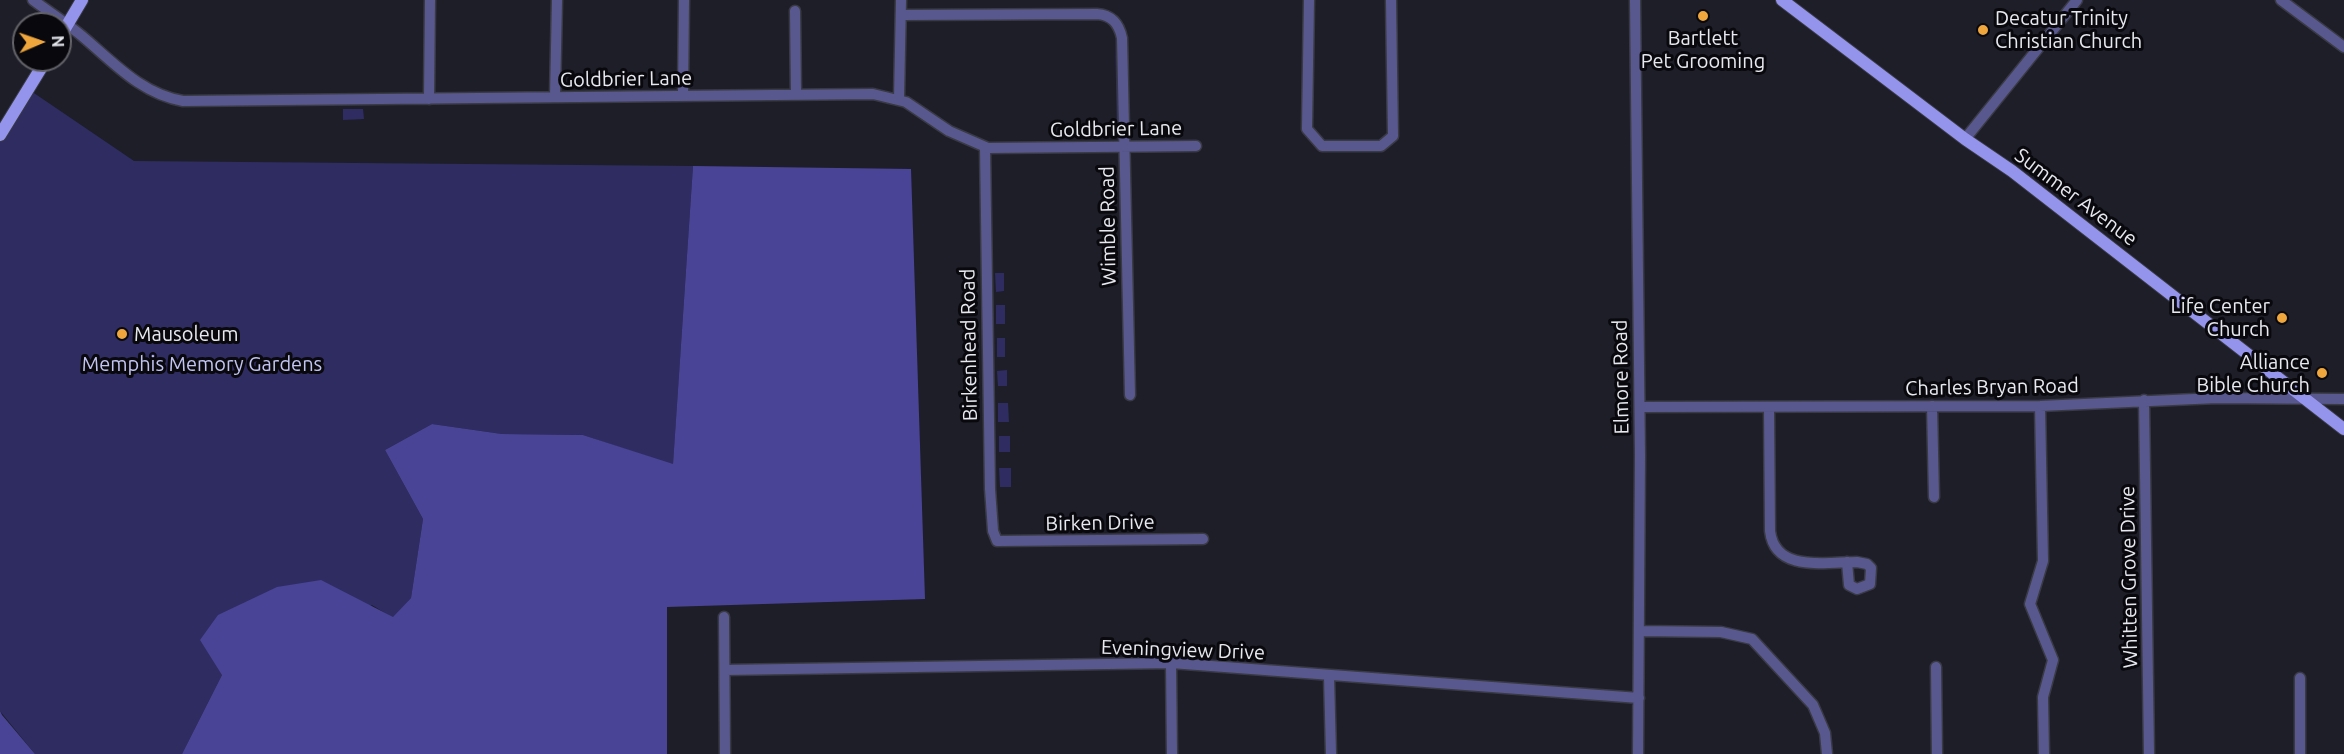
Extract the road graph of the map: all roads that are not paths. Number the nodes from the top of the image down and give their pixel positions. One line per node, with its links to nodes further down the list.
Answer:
1 (33, 0): 14 (street, Goldbrier Lane)
2 (82, 0): 16 (main road)
3 (430, 0): 23 (street)
4 (556, 0): 22 (street)
5 (684, 0): 21 (street)
6 (901, 0): 15 (street)
7 (1309, 0): 8 (street)
8 (1391, 0)
9 (1635, 0): 36 (street, Elmore Road)
10 (1782, 0): 26 (main road, Summer Avenue)
11 (2077, 0): 26 (street)
12 (2281, 0): 18 (street)
13 (795, 11): 20 (street)
14 (50, 12)
15 (901, 15): 24 (street); 29 (street, Wimble Road)
16 (72, 18)
17 (72, 28): 23 (street, Goldbrier Lane)
18 (2344, 47)
19 (39, 72): 25 (main road)
20 (796, 95): 21 (street, Goldbrier Lane); 24 (street, Goldbrier Lane)
21 (683, 96): 22 (street, Goldbrier Lane)
22 (555, 97): 23 (street, Goldbrier Lane)
23 (429, 99)
24 (899, 99): 28 (street, Goldbrier Lane)
25 (0, 135)
26 (1965, 139): 33 (main road, Summer Avenue)
27 (1196, 146): 29 (street, Goldbrier Lane)
28 (985, 147): 29 (street, Goldbrier Lane); 41 (street, Birkenhead Road)
29 (1124, 148): 30 (street, Wimble Road)
30 (1130, 395)
31 (2344, 399): 33 (street, Charles Bryan Road)
32 (2144, 400): 33 (street, Charles Bryan Road); 35 (street, Charles Bryan Road); 58 (street, Whitten Grove Drive)
33 (2308, 400): 38 (main road, Summer Avenue)
34 (1932, 406): 35 (street, Charles Bryan Road); 37 (street, Charles Bryan Road); 39 (street)
35 (2040, 406): 57 (street)
36 (1640, 407): 37 (street, Charles Bryan Road); 44 (street, Elmore Road)
37 (1769, 407): 42 (street)
38 (2344, 429)
39 (1934, 497)
40 (1203, 539): 41 (street, Birken Drive)
41 (997, 541)
42 (1847, 562)
43 (724, 617): 47 (street)
44 (1640, 631): 50 (street, Elmore Road); 55 (street)
45 (1172, 663): 47 (street, Eveningview Drive); 48 (street, Eveningview Drive); 52 (street)
46 (1936, 667): 56 (street)
47 (725, 670): 51 (street)
48 (1329, 676): 50 (street, Eveningview Drive); 53 (street)
49 (2300, 678): 59 (street)
50 (1639, 698): 54 (street, Elmore Road)
51 (725, 754)
52 (1172, 754)
53 (1331, 754)
54 (1638, 754)
55 (1827, 754)
56 (1937, 754)
57 (2044, 754)
58 (2150, 754)
59 (2300, 754)

